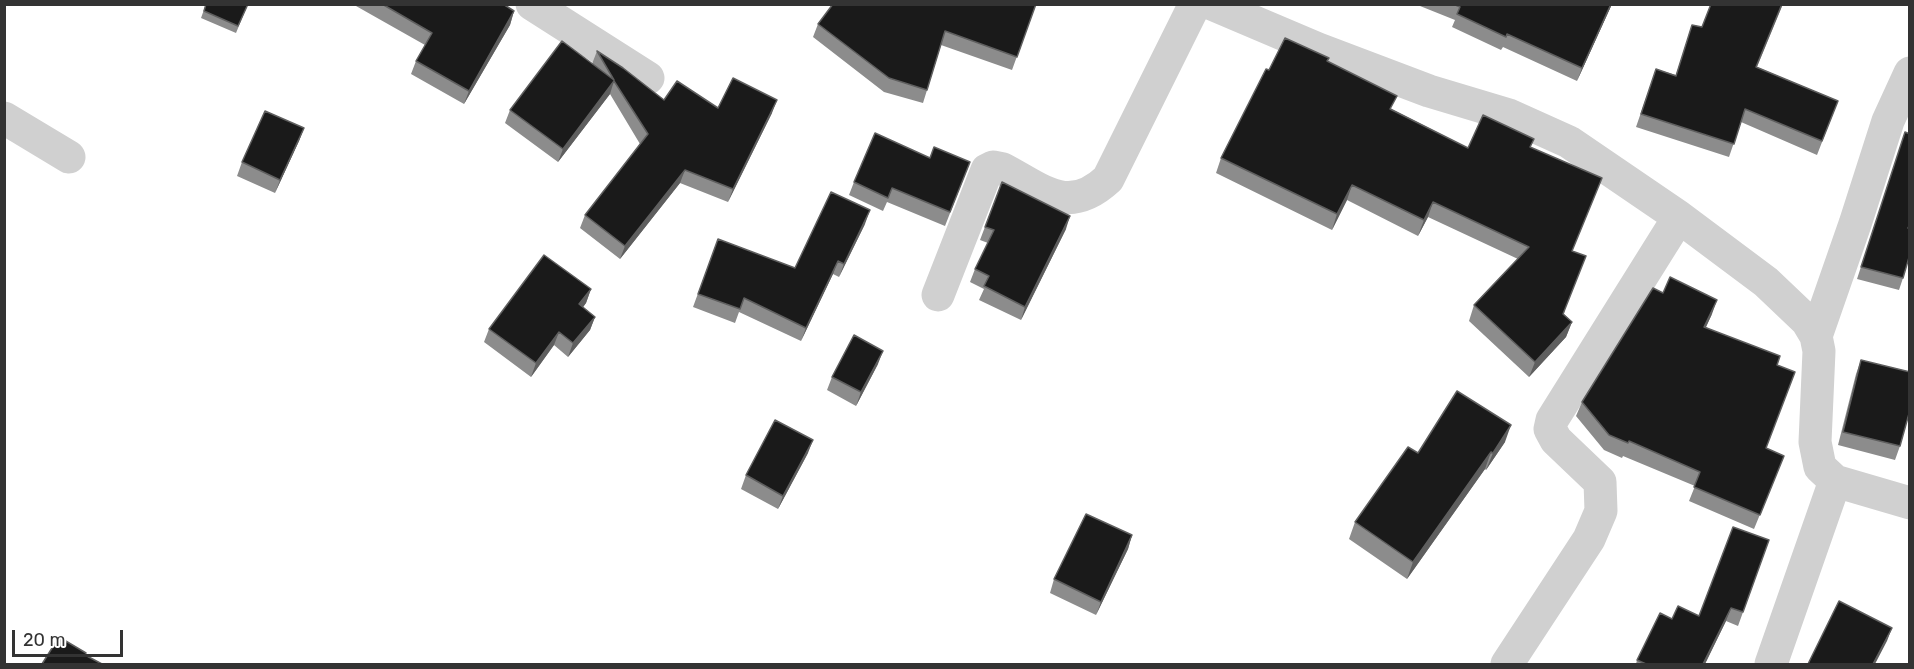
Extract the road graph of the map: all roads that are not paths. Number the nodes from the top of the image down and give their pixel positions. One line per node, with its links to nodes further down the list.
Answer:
1 (532, 4): 5 (street)
2 (1195, 4): 9 (street)
3 (1212, 4): 8 (street)
4 (1910, 73): 10 (street)
5 (648, 78)
6 (4, 118): 7 (street)
7 (69, 158)
8 (1679, 217): 10 (street); 13 (street)
9 (938, 295)
10 (1816, 336): 11 (street)
11 (1835, 482): 12 (street); 14 (street)
12 (1910, 502)
13 (1507, 664)
14 (1772, 664)

